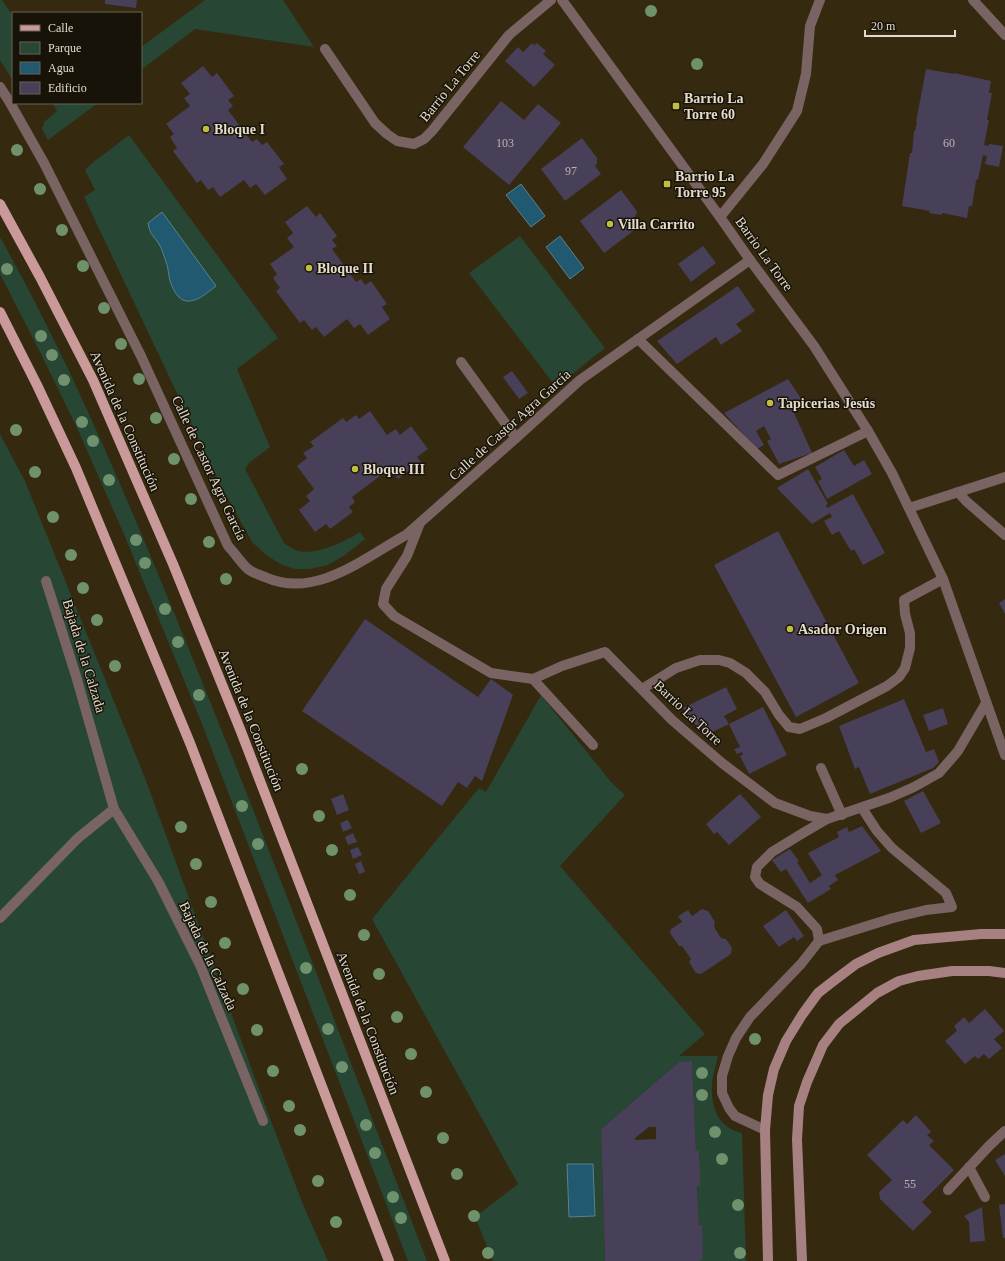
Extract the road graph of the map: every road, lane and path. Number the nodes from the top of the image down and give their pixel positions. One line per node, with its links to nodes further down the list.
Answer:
1 (551, 0): 6 (street, Barrio La Torre)
2 (562, 0): 9 (street, Barrio La Torre)
3 (820, 0): 9 (street)
4 (973, 0): 5 (street)
5 (1005, 35)
6 (325, 49)
7 (0, 88): 19 (street, Calle de Castor Agra García)
8 (0, 204): 44 (main road, Avenida de la Constitución)
9 (720, 217): 10 (street, Barrio La Torre)
10 (750, 260): 12 (street, Calle de Castor Agra García); 14 (street, Barrio La Torre)
11 (0, 312): 43 (main road)
12 (638, 339): 14 (street); 15 (street, Calle de Castor Agra García)
13 (461, 362): 15 (street)
14 (868, 431): 18 (street, Barrio La Torre)
15 (516, 438): 19 (street, Calle de Castor Agra García)
16 (1005, 477): 17 (street)
17 (958, 492): 18 (street); 20 (street)
18 (909, 508): 21 (street, Barrio La Torre)
19 (421, 522): 23 (street)
20 (1005, 535)
21 (943, 578): 24 (street); 25 (street, Barrio La Torre)
22 (46, 581): 30 (street, Bajada de la Calzada)
23 (533, 679): 24 (street, Barrio La Torre); 26 (street)
24 (642, 690): 32 (street, Barrio La Torre)
25 (986, 703): 27 (street, Barrio La Torre); 29 (street, Barrio La Torre)
26 (593, 745)
27 (1005, 755)
28 (821, 768): 31 (street)
29 (862, 808): 31 (street, Barrio La Torre); 35 (street)
30 (114, 809): 33 (street); 37 (street, Bajada de la Calzada)
31 (842, 815): 32 (street, Barrio La Torre)
32 (828, 819): 35 (street, Barrio La Torre)
33 (0, 918)
34 (1005, 934): 38 (main road)
35 (819, 940): 38 (street)
36 (1005, 973): 46 (main road)
37 (263, 1121)
38 (765, 1130): 45 (main road)
39 (1005, 1131): 40 (street)
40 (969, 1168): 41 (street); 42 (street)
41 (948, 1190)
42 (985, 1197)
43 (389, 1261)
44 (445, 1261)
45 (768, 1261)
46 (802, 1261)

